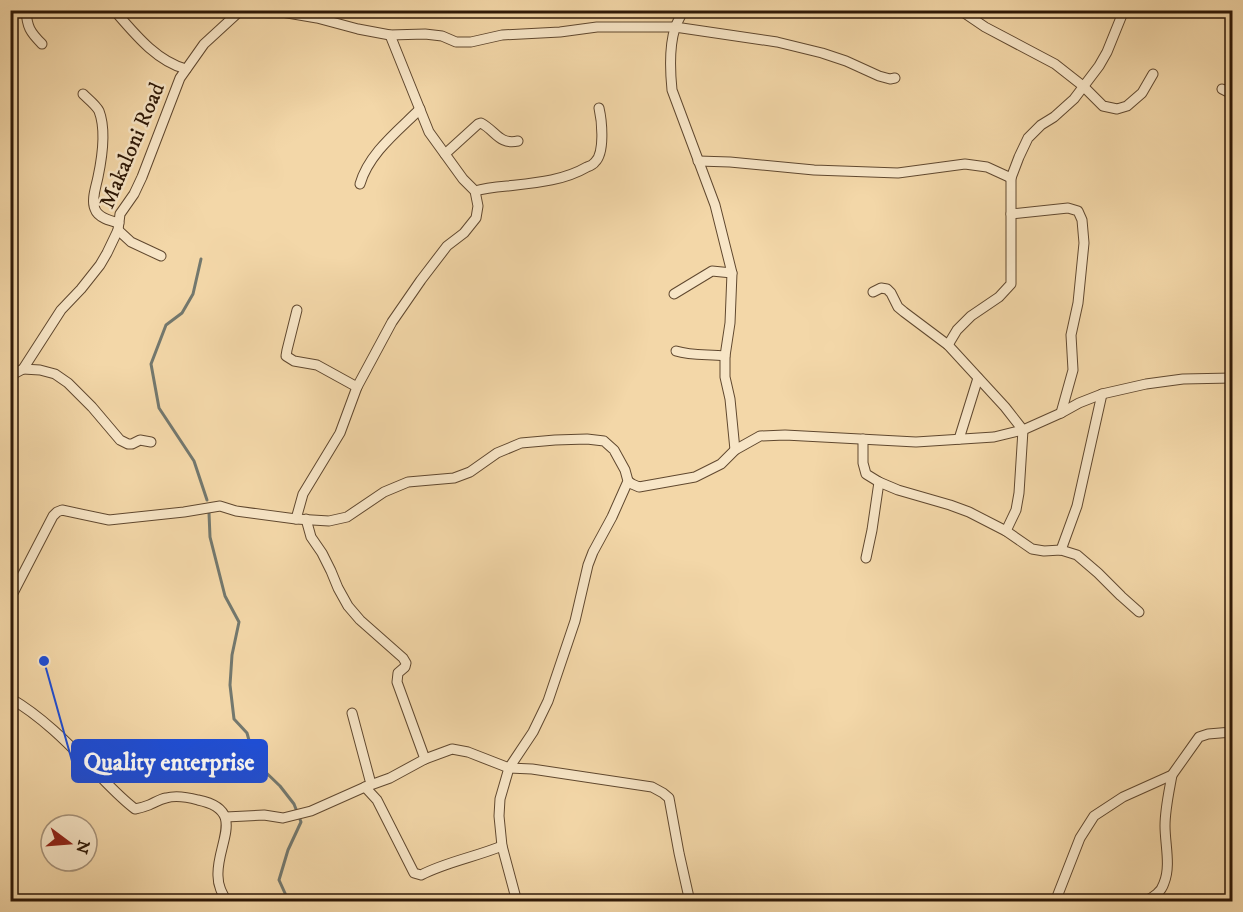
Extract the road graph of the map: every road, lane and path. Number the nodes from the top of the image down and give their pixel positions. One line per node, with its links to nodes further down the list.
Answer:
1 (27, 10): 10 (street)
2 (114, 10): 11 (street, Makaloni Road)
3 (242, 10): 11 (street, Makaloni Road)
4 (270, 10): 9 (street)
5 (683, 10): 8 (street)
6 (960, 10): 14 (street)
7 (1124, 10): 14 (street)
8 (675, 27): 9 (street); 13 (street); 22 (street)
9 (390, 35): 19 (street)
10 (42, 44)
11 (186, 69): 27 (street, Makaloni Road)
12 (1153, 74): 14 (street)
13 (895, 78)
14 (1083, 86): 23 (street)
15 (1222, 89): 17 (street)
16 (83, 94): 27 (street)
17 (1233, 94)
18 (599, 108): 25 (street)
19 (420, 109): 21 (street); 24 (street)
20 (518, 141): 21 (street)
21 (445, 154): 25 (street)
22 (698, 161): 23 (street); 29 (street)
23 (1011, 178): 26 (street)
24 (360, 184)
25 (475, 191): 40 (street)
26 (1011, 214): 33 (street); 42 (street)
27 (117, 230): 28 (street); 36 (street, Makaloni Road)
28 (161, 256)
29 (732, 273): 31 (street); 35 (street)
30 (873, 292): 33 (street)
31 (674, 294)
32 (297, 310): 40 (street)
33 (948, 345): 38 (street)
34 (676, 351): 35 (street)
35 (725, 356): 47 (street)
36 (23, 369): 37 (street); 46 (street)
37 (10, 376)
38 (978, 378): 43 (street); 45 (street)
39 (1233, 378): 41 (street)
40 (357, 387): 50 (street)
41 (1102, 394): 42 (street); 52 (street)
42 (1061, 413): 43 (street)
43 (1023, 430): 45 (street); 51 (street)
44 (862, 439): 45 (street); 47 (street); 49 (street)
45 (959, 439)
46 (152, 442)
47 (735, 450): 48 (street)
48 (628, 481): 50 (street); 60 (street)
49 (879, 482): 51 (street); 53 (street)
50 (301, 519): 54 (street); 59 (street)
51 (1006, 531): 52 (street)
52 (1061, 550): 55 (street)
53 (866, 558)
54 (10, 599)
55 (1139, 612)
56 (10, 698): 63 (street)
57 (352, 713): 62 (street)
58 (1233, 732): 61 (street)
59 (425, 759): 60 (street); 62 (street)
60 (509, 768): 64 (street); 67 (street)
61 (1172, 775): 68 (street); 69 (street)
62 (368, 785): 63 (street); 64 (street)
63 (226, 817): 65 (street)
64 (501, 846): 66 (street)
65 (227, 902)
66 (518, 902)
67 (690, 902)
68 (1055, 902)
69 (1144, 902)

